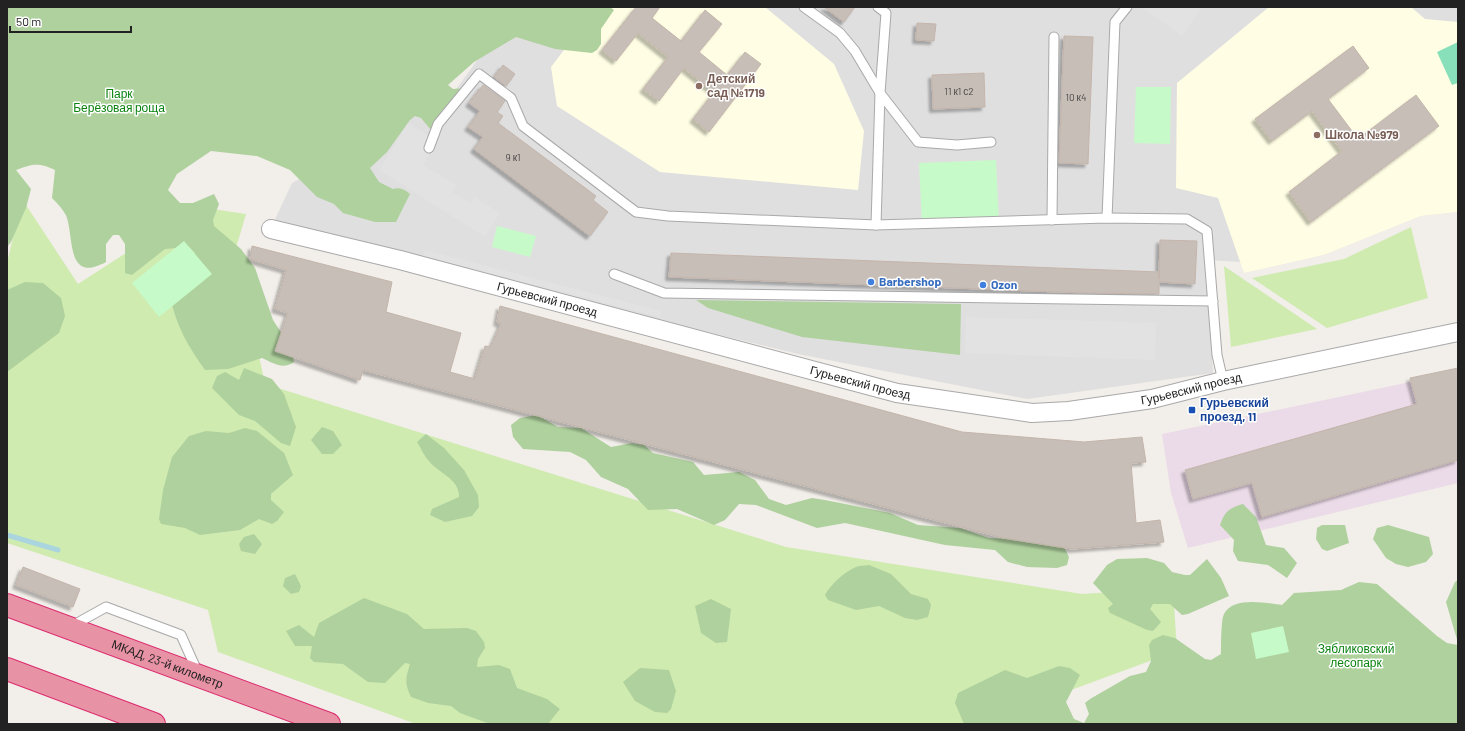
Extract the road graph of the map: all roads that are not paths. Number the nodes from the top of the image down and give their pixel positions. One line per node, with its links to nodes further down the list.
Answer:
1 (804, 7): 5 (lane)
2 (878, 7): 5 (lane)
3 (1127, 7): 8 (lane)
4 (1054, 37): 9 (lane)
5 (880, 93): 6 (lane); 10 (lane)
6 (991, 142)
7 (429, 148): 10 (lane)
8 (1107, 218): 9 (lane); 13 (lane)
9 (1052, 220): 10 (lane)
10 (876, 225)
11 (271, 229): 15 (street, Гурьевский проезд)
12 (614, 274): 13 (lane)
13 (1213, 301): 15 (lane)
14 (1458, 332): 15 (street, Гурьевский проезд)
15 (1223, 381)
16 (7, 605): 17 (highway, МКАД, 23-й километр)
17 (71, 627): 19 (highway, МКАД, 23-й километр); 19 (lane)
18 (7, 669): 20 (highway)
19 (200, 676): 21 (highway, МКАД, 23-й километр)
20 (154, 724)
21 (329, 724)

